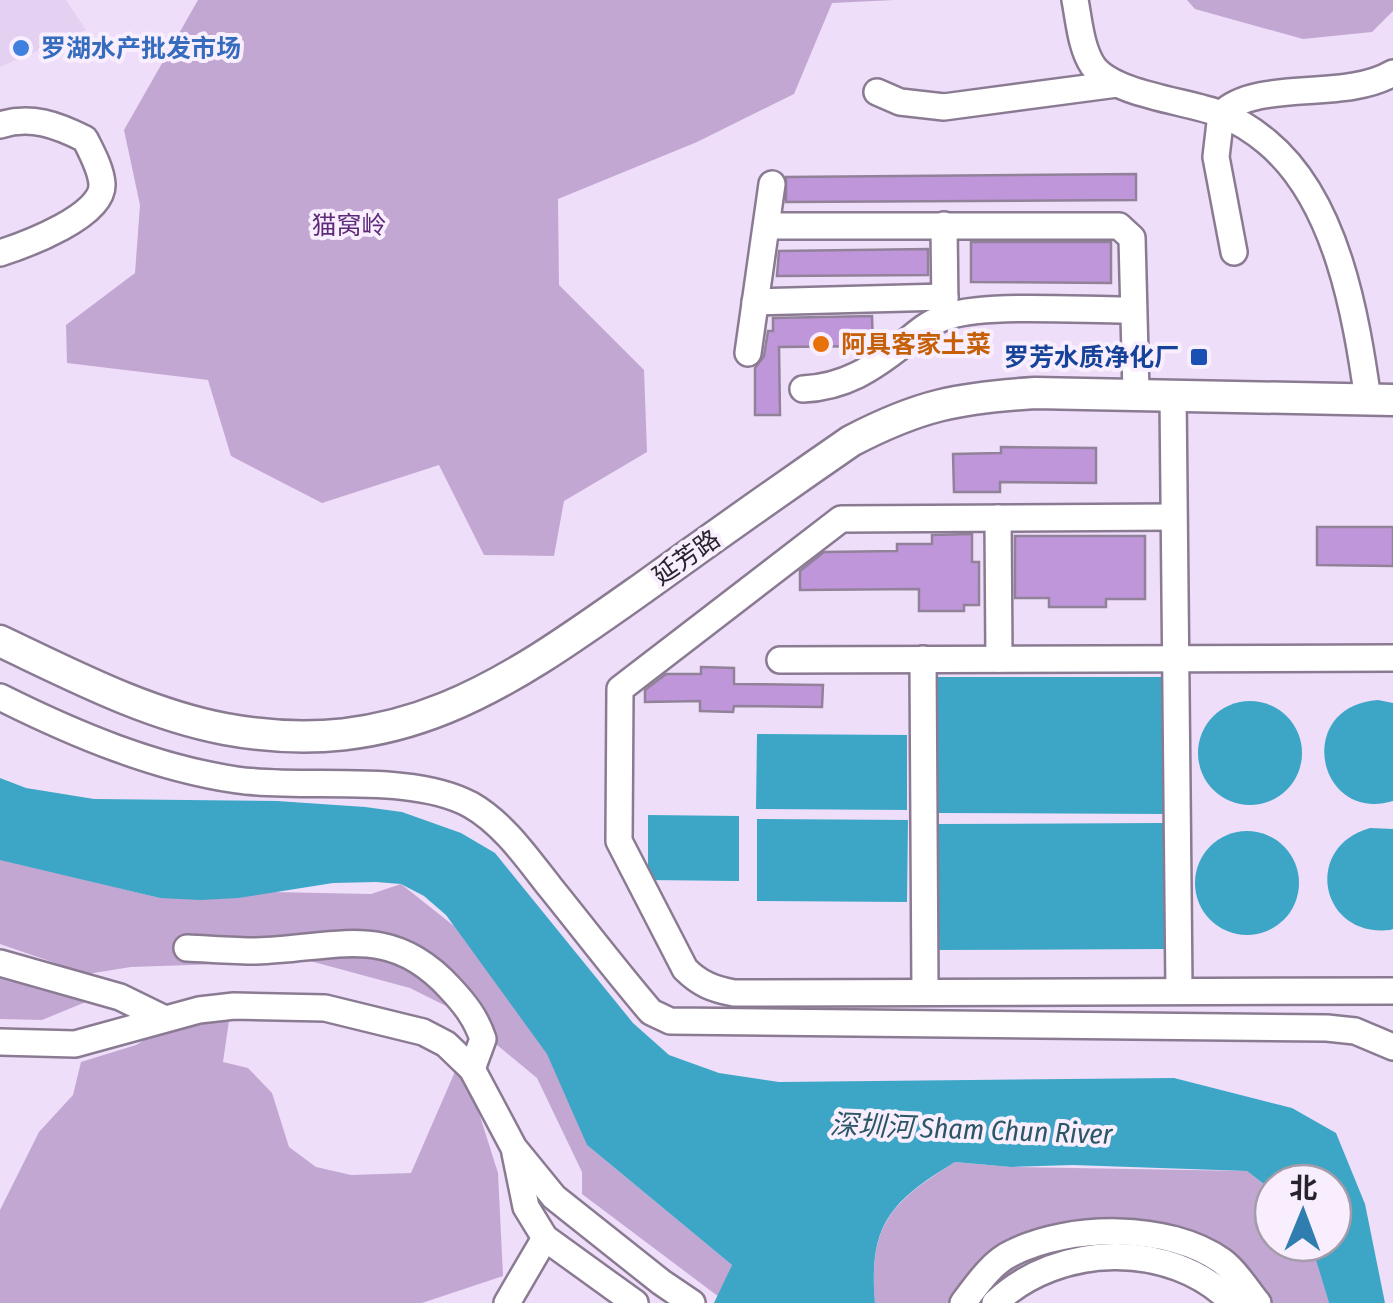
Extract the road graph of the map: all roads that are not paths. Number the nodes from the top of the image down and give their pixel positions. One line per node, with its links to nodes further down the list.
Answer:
1 (1075, 0): 3 (street)
2 (1393, 73): 5 (street)
3 (1117, 84): 4 (street); 5 (street)
4 (877, 92)
5 (1222, 114): 11 (street); 19 (street)
6 (0, 126): 10 (street)
7 (772, 184): 9 (street)
8 (944, 225): 9 (street); 13 (street); 14 (street)
9 (768, 226): 12 (street)
10 (0, 252)
11 (1234, 252)
12 (756, 302): 13 (street); 15 (street)
13 (945, 307): 14 (street); 16 (street)
14 (1134, 310): 17 (street)
15 (748, 353)
16 (803, 389)
17 (1136, 394): 18 (main road, 延芳路); 22 (main road, 延芳路)
18 (1173, 394): 19 (main road, 延芳路); 20 (street)
19 (1381, 400)
20 (1173, 517): 21 (street); 23 (street)
21 (998, 518): 24 (street); 33 (street)
22 (0, 641)
23 (1174, 657): 24 (street); 25 (street); 31 (street)
24 (999, 658): 26 (street)
25 (1393, 658)
26 (923, 659): 27 (street); 33 (street)
27 (780, 660)
28 (0, 697): 36 (street)
29 (187, 948): 37 (street)
30 (0, 962): 34 (street)
31 (1179, 989): 32 (street); 33 (street)
32 (1393, 990)
33 (926, 991)
34 (166, 1018): 35 (street); 37 (street)
35 (0, 1042)
36 (1393, 1047)
37 (472, 1070): 38 (street)
38 (514, 1148): 39 (street); 40 (street)
39 (546, 1238): 41 (street); 42 (street)
40 (689, 1301)
41 (507, 1303)
42 (635, 1303)
43 (963, 1303): 46 (street)
44 (995, 1303): 45 (street)
45 (1233, 1303)
46 (1258, 1303)

